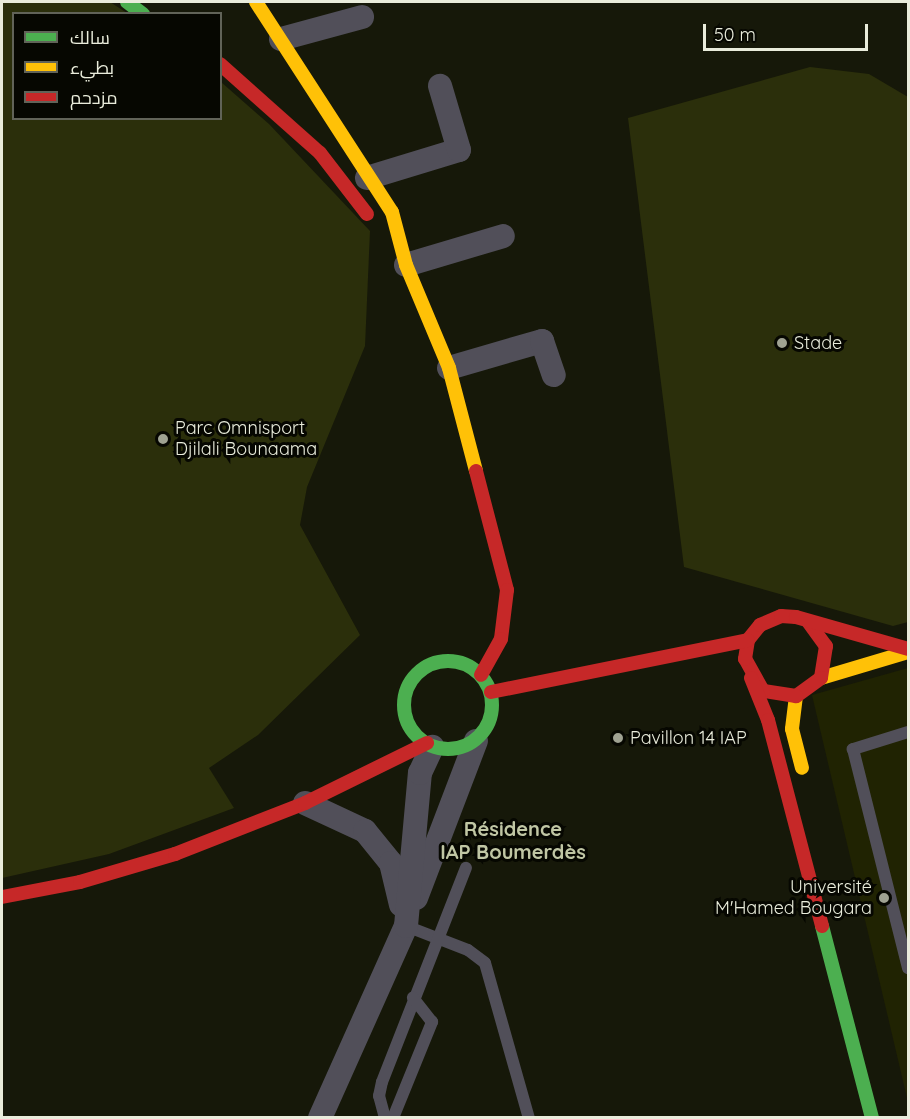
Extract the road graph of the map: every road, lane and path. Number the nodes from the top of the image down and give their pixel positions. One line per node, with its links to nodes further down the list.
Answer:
1 (127, 2): 3 (street)
2 (256, 2): 5 (street)
3 (140, 12)
4 (362, 17): 5 (street)
5 (281, 39): 8 (street)
6 (222, 66): 10 (street)
7 (440, 86): 8 (street)
8 (367, 178): 10 (street)
9 (503, 236): 10 (street)
10 (406, 265): 11 (street)
11 (449, 368): 12 (street); 16 (street)
12 (554, 375)
13 (809, 622): 14 (street); 15 (street); 18 (street)
14 (748, 640): 17 (street); 19 (street)
15 (909, 651): 18 (street)
16 (481, 675): 19 (street); 21 (street)
17 (751, 678): 20 (street); 39 (street)
18 (821, 678): 20 (street)
19 (491, 692): 24 (street)
20 (796, 696): 27 (street)
21 (406, 720): 23 (street); 25 (street)
22 (909, 732): 33 (lane)
23 (389, 735)
24 (476, 741): 25 (street); 31 (street)
25 (430, 745): 28 (street); 31 (street)
26 (373, 750): 28 (street)
27 (807, 787)
28 (314, 799): 30 (street); 31 (street)
29 (466, 868): 32 (lane)
30 (2, 897)
31 (406, 926): 32 (lane); 35 (street)
32 (436, 939): 34 (lane); 38 (lane)
33 (909, 968)
34 (413, 998): 36 (lane); 37 (lane)
35 (328, 1112)
36 (385, 1118)
37 (393, 1118)
38 (529, 1118)
39 (872, 1118)

